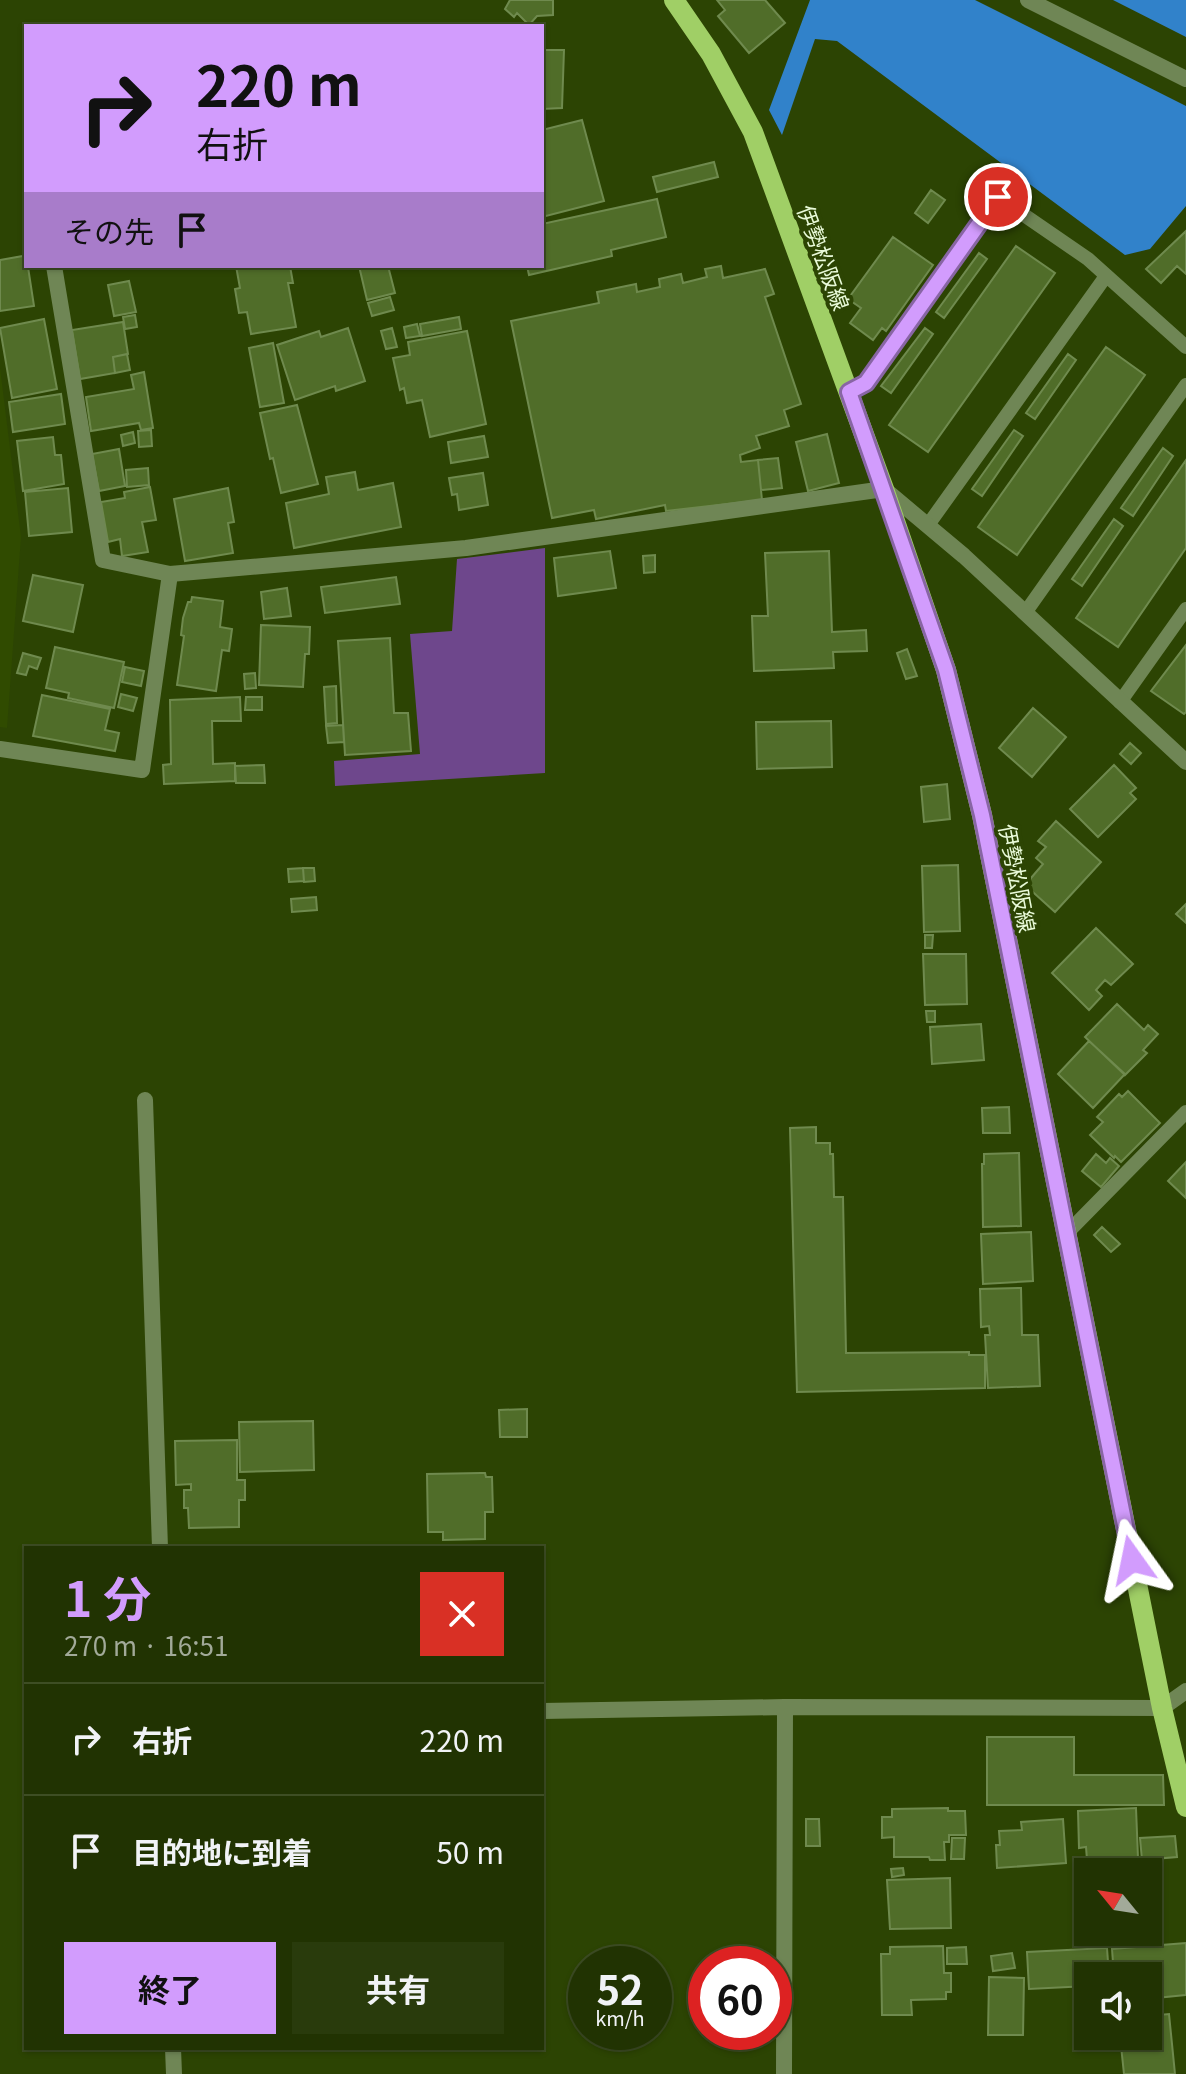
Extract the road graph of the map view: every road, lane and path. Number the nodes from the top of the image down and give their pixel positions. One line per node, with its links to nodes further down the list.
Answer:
1 (674, 0): 8 (main road, 伊勢松阪線)
2 (1028, 0): 3 (street)
3 (1186, 79)
4 (54, 268): 11 (street)
5 (1106, 276): 6 (lane); 8 (lane); 10 (lane)
6 (1184, 340)
7 (1186, 385): 13 (lane)
8 (849, 392): 9 (main road, 伊勢松阪線)
9 (884, 489): 10 (street); 11 (street); 19 (main road, 伊勢松阪線)
10 (928, 525): 13 (street)
11 (170, 574): 15 (street)
12 (1186, 609): 14 (lane)
13 (1025, 613): 14 (street)
14 (1120, 702): 16 (street)
15 (0, 749)
16 (1186, 762)
17 (145, 1100): 20 (street)
18 (1186, 1112): 19 (lane)
19 (1065, 1235): 23 (main road, 伊勢松阪線)
20 (160, 1546)
21 (1186, 1691): 23 (street)
22 (785, 1707): 23 (street); 24 (street); 28 (street)
23 (1162, 1708): 25 (main road, 伊勢松阪線)
24 (544, 1711)
25 (1186, 1807)
26 (173, 2050): 27 (street)
27 (174, 2074)
28 (784, 2074)

